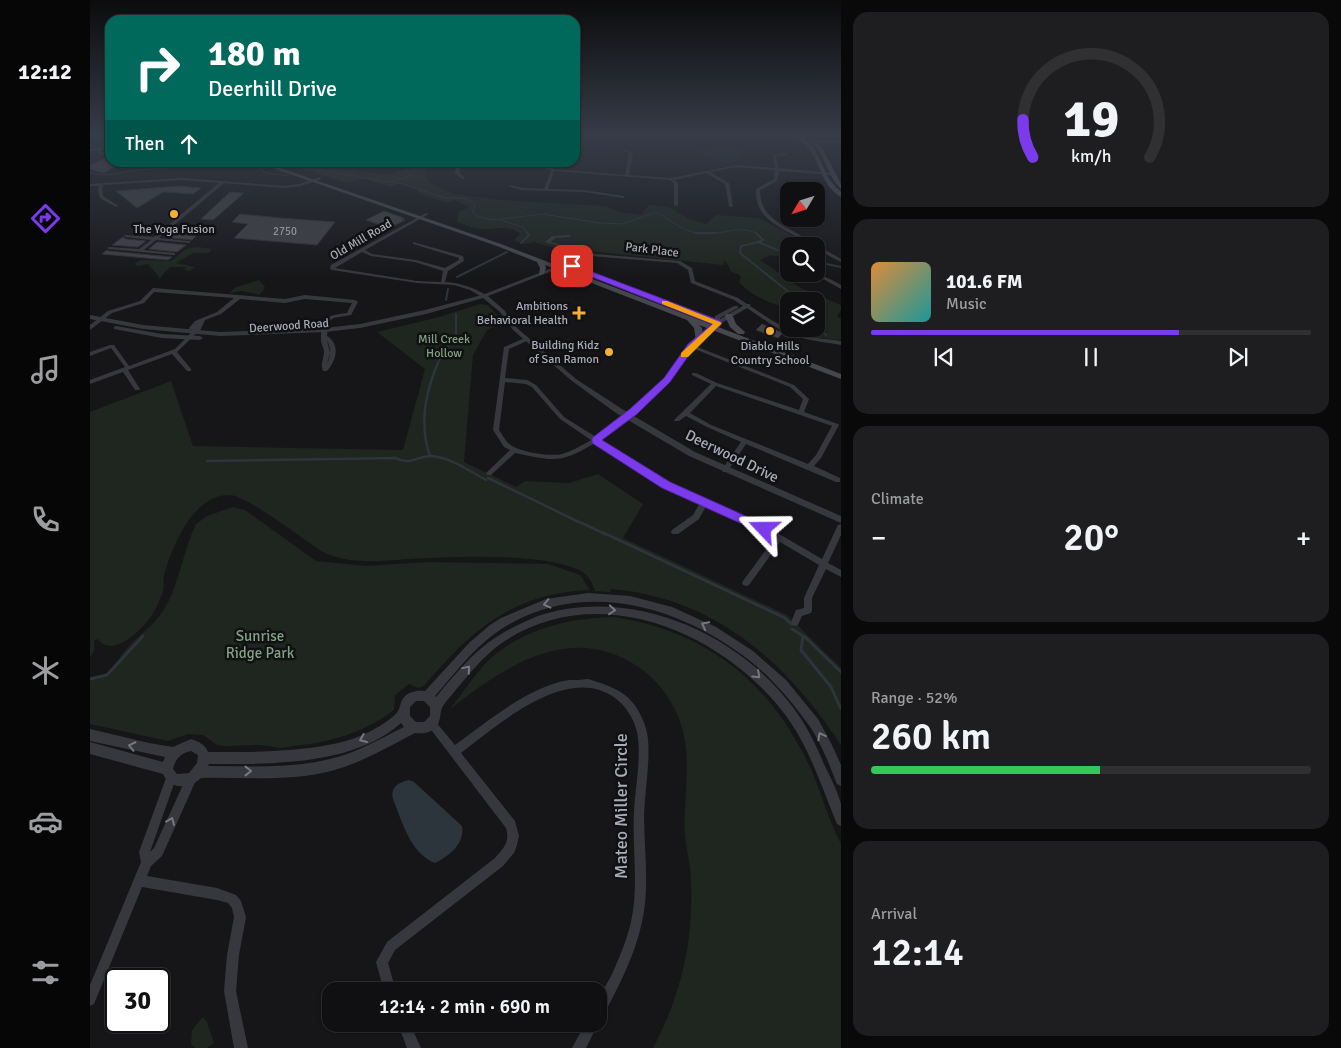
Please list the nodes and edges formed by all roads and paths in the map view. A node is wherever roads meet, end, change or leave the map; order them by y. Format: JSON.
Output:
{"nodes":[{"id":1,"x":115,"y":183,"type":"edge"},
{"id":2,"x":221,"y":183,"type":"edge"},
{"id":3,"x":233,"y":183,"type":"edge"},
{"id":4,"x":303,"y":183,"type":"edge"},
{"id":5,"x":326,"y":183,"type":"edge"},
{"id":6,"x":548,"y":183,"type":"edge"},
{"id":7,"x":676,"y":183,"type":"edge"},
{"id":8,"x":727,"y":183,"type":"edge"},
{"id":9,"x":770,"y":183,"type":"edge"},
{"id":10,"x":828,"y":183,"type":"edge"},
{"id":11,"x":102,"y":184,"type":"junction"},
{"id":12,"x":90,"y":185,"type":"edge"},
{"id":13,"x":510,"y":186,"type":"dead end"},
{"id":14,"x":545,"y":190,"type":"junction"},
{"id":15,"x":841,"y":195,"type":"edge"},
{"id":16,"x":623,"y":197,"type":"dead end"},
{"id":17,"x":676,"y":204,"type":"dead end"},
{"id":18,"x":116,"y":206,"type":"dead end"},
{"id":19,"x":732,"y":206,"type":"dead end"},
{"id":20,"x":424,"y":216,"type":"junction"},
{"id":21,"x":126,"y":236,"type":"dead end"},
{"id":22,"x":568,"y":236,"type":"dead end"},
{"id":23,"x":803,"y":237,"type":"edge"},
{"id":24,"x":155,"y":239,"type":"junction"},
{"id":25,"x":188,"y":242,"type":"dead end"},
{"id":26,"x":415,"y":242,"type":"dead end"},
{"id":27,"x":109,"y":248,"type":"dead end"},
{"id":28,"x":361,"y":250,"type":"junction"},
{"id":29,"x":140,"y":251,"type":"junction"},
{"id":30,"x":825,"y":252,"type":"edge"},
{"id":31,"x":173,"y":254,"type":"dead end"},
{"id":32,"x":597,"y":255,"type":"junction"},
{"id":33,"x":539,"y":260,"type":"junction"},
{"id":34,"x":581,"y":261,"type":"junction"},
{"id":35,"x":841,"y":261,"type":"edge"},
{"id":36,"x":567,"y":264,"type":"junction"},
{"id":37,"x":558,"y":268,"type":"junction"},
{"id":38,"x":332,"y":269,"type":"joint"},
{"id":39,"x":446,"y":270,"type":"junction"},
{"id":40,"x":585,"y":271,"type":"junction"},
{"id":41,"x":541,"y":274,"type":"junction"},
{"id":42,"x":825,"y":278,"type":"edge"},
{"id":43,"x":443,"y":282,"type":"junction"},
{"id":44,"x":841,"y":287,"type":"edge"},
{"id":45,"x":484,"y":296,"type":"junction"},
{"id":46,"x":238,"y":298,"type":"junction"},
{"id":47,"x":748,"y":305,"type":"junction"},
{"id":48,"x":729,"y":316,"type":"junction"},
{"id":49,"x":90,"y":317,"type":"edge"},
{"id":50,"x":690,"y":318,"type":"junction"},
{"id":51,"x":95,"y":323,"type":"edge"},
{"id":52,"x":716,"y":325,"type":"junction"},
{"id":53,"x":741,"y":332,"type":"junction"},
{"id":54,"x":325,"y":333,"type":"junction"},
{"id":55,"x":191,"y":335,"type":"junction"},
{"id":56,"x":527,"y":339,"type":"junction"},
{"id":57,"x":699,"y":339,"type":"junction"},
{"id":58,"x":841,"y":343,"type":"edge"},
{"id":59,"x":691,"y":346,"type":"junction"},
{"id":60,"x":173,"y":351,"type":"junction"},
{"id":61,"x":90,"y":354,"type":"edge"},
{"id":62,"x":126,"y":368,"type":"junction"},
{"id":63,"x":189,"y":370,"type":"dead end"},
{"id":64,"x":841,"y":370,"type":"edge"},
{"id":65,"x":694,"y":374,"type":"dead end"},
{"id":66,"x":841,"y":377,"type":"edge"},
{"id":67,"x":502,"y":380,"type":"junction"},
{"id":68,"x":90,"y":382,"type":"edge"},
{"id":69,"x":715,"y":384,"type":"junction"},
{"id":70,"x":137,"y":389,"type":"dead end"},
{"id":71,"x":800,"y":412,"type":"junction"},
{"id":72,"x":686,"y":413,"type":"junction"},
{"id":73,"x":628,"y":416,"type":"junction"},
{"id":74,"x":677,"y":420,"type":"dead end"},
{"id":75,"x":595,"y":440,"type":"junction"},
{"id":76,"x":745,"y":441,"type":"junction"},
{"id":77,"x":514,"y":450,"type":"junction"},
{"id":78,"x":809,"y":467,"type":"junction"},
{"id":79,"x":725,"y":470,"type":"junction"},
{"id":80,"x":489,"y":473,"type":"dead end"},
{"id":81,"x":838,"y":480,"type":"dead end"},
{"id":82,"x":704,"y":503,"type":"junction"},
{"id":83,"x":841,"y":520,"type":"edge"},
{"id":84,"x":841,"y":527,"type":"edge"},
{"id":85,"x":675,"y":532,"type":"dead end"},
{"id":86,"x":778,"y":539,"type":"junction"},
{"id":87,"x":824,"y":563,"type":"junction"},
{"id":88,"x":841,"y":574,"type":"edge"},
{"id":89,"x":746,"y":583,"type":"dead end"},
{"id":90,"x":795,"y":622,"type":"dead end"},
{"id":91,"x":427,"y":697,"type":"junction"},
{"id":92,"x":436,"y":706,"type":"junction"},
{"id":93,"x":403,"y":714,"type":"junction"},
{"id":94,"x":432,"y":724,"type":"junction"},
{"id":95,"x":414,"y":728,"type":"junction"},
{"id":96,"x":90,"y":735,"type":"edge"},
{"id":97,"x":90,"y":748,"type":"edge"},
{"id":98,"x":454,"y":752,"type":"junction"},
{"id":99,"x":174,"y":753,"type":"junction"},
{"id":100,"x":204,"y":758,"type":"junction"},
{"id":101,"x":169,"y":774,"type":"junction"},
{"id":102,"x":195,"y":775,"type":"junction"},
{"id":103,"x":841,"y":780,"type":"edge"},
{"id":104,"x":841,"y":820,"type":"edge"},
{"id":105,"x":148,"y":862,"type":"junction"},
{"id":106,"x":140,"y":881,"type":"junction"},
{"id":107,"x":388,"y":982,"type":"edge"},
{"id":108,"x":607,"y":997,"type":"edge"},
{"id":109,"x":90,"y":1000,"type":"edge"},
{"id":110,"x":407,"y":1032,"type":"edge"},
{"id":111,"x":588,"y":1032,"type":"edge"},
{"id":112,"x":241,"y":1048,"type":"edge"},
{"id":113,"x":414,"y":1048,"type":"edge"},
{"id":114,"x":579,"y":1048,"type":"edge"}],
"edges":[{"from":1,"to":11,"type":"street"},
{"from":2,"to":24,"type":"street"},
{"from":3,"to":4,"type":"street"},
{"from":5,"to":20,"type":"main road"},
{"from":6,"to":14,"type":"street"},
{"from":7,"to":17,"type":"street"},
{"from":8,"to":19,"type":"street"},
{"from":9,"to":23,"type":"street"},
{"from":10,"to":15,"type":"main road"},
{"from":11,"to":12,"type":"street"},
{"from":11,"to":18,"type":"street"},
{"from":13,"to":14,"type":"street"},
{"from":14,"to":16,"type":"street"},
{"from":20,"to":28,"type":"street","name":"Old Mill Road"},
{"from":20,"to":33,"type":"main road"},
{"from":20,"to":36,"type":"main road"},
{"from":21,"to":24,"type":"street"},
{"from":22,"to":32,"type":"street"},
{"from":24,"to":25,"type":"street"},
{"from":24,"to":29,"type":"street"},
{"from":26,"to":39,"type":"street"},
{"from":27,"to":29,"type":"street"},
{"from":28,"to":38,"type":"street","name":"Old Mill Road"},
{"from":28,"to":39,"type":"street"},
{"from":29,"to":31,"type":"street"},
{"from":30,"to":35,"type":"street"},
{"from":32,"to":34,"type":"street","name":"Park Place"},
{"from":32,"to":36,"type":"street","name":"Park Place"},
{"from":32,"to":47,"type":"street","name":"Park Place"},
{"from":33,"to":37,"type":"main road"},
{"from":33,"to":41,"type":"main road"},
{"from":34,"to":36,"type":"street","name":"Park Place"},
{"from":34,"to":40,"type":"main road"},
{"from":36,"to":37,"type":"street","name":"Deerwood Road"},
{"from":36,"to":40,"type":"main road"},
{"from":37,"to":41,"type":"street","name":"Deerwood Road"},
{"from":37,"to":50,"type":"main road"},
{"from":38,"to":43,"type":"street","name":"Deerwood Drive"},
{"from":39,"to":43,"type":"street"},
{"from":40,"to":52,"type":"main road"},
{"from":41,"to":45,"type":"street","name":"Deerwood Road"},
{"from":42,"to":44,"type":"street"},
{"from":43,"to":45,"type":"street","name":"Deerwood Drive"},
{"from":45,"to":54,"type":"street","name":"Deerwood Road"},
{"from":45,"to":56,"type":"street","name":"Deerwood Drive"},
{"from":46,"to":51,"type":"street"},
{"from":46,"to":54,"type":"street"},
{"from":46,"to":55,"type":"street"},
{"from":47,"to":48,"type":"street"},
{"from":47,"to":52,"type":"street"},
{"from":47,"to":58,"type":"street"},
{"from":48,"to":52,"type":"street"},
{"from":48,"to":53,"type":"main road"},
{"from":49,"to":51,"type":"street","name":"Deerwood Road"},
{"from":50,"to":52,"type":"main road"},
{"from":50,"to":57,"type":"main road"},
{"from":51,"to":55,"type":"street","name":"Deerwood Road"},
{"from":52,"to":53,"type":"main road"},
{"from":52,"to":57,"type":"street"},
{"from":52,"to":66,"type":"main road"},
{"from":53,"to":64,"type":"main road"},
{"from":54,"to":54,"type":"street"},
{"from":54,"to":55,"type":"street","name":"Deerwood Road"},
{"from":55,"to":60,"type":"street"},
{"from":56,"to":67,"type":"street"},
{"from":56,"to":73,"type":"street","name":"Deerwood Drive"},
{"from":57,"to":59,"type":"street"},
{"from":59,"to":71,"type":"street"},
{"from":59,"to":73,"type":"street"},
{"from":60,"to":62,"type":"street"},
{"from":60,"to":63,"type":"street"},
{"from":61,"to":62,"type":"street"},
{"from":62,"to":68,"type":"street"},
{"from":62,"to":70,"type":"street"},
{"from":65,"to":69,"type":"street"},
{"from":67,"to":75,"type":"street"},
{"from":67,"to":77,"type":"street"},
{"from":69,"to":71,"type":"street"},
{"from":69,"to":72,"type":"street"},
{"from":71,"to":78,"type":"street"},
{"from":72,"to":74,"type":"street"},
{"from":72,"to":76,"type":"street"},
{"from":73,"to":75,"type":"street"},
{"from":73,"to":79,"type":"street","name":"Deerwood Drive"},
{"from":75,"to":77,"type":"street"},
{"from":75,"to":82,"type":"street"},
{"from":76,"to":78,"type":"street"},
{"from":76,"to":79,"type":"street"},
{"from":77,"to":80,"type":"street"},
{"from":78,"to":81,"type":"street"},
{"from":79,"to":83,"type":"street","name":"Deerwood Drive"},
{"from":82,"to":85,"type":"street"},
{"from":82,"to":86,"type":"street"},
{"from":84,"to":87,"type":"street"},
{"from":86,"to":87,"type":"street"},
{"from":86,"to":89,"type":"street"},
{"from":87,"to":88,"type":"street"},
{"from":87,"to":90,"type":"street"},
{"from":91,"to":92,"type":"street"},
{"from":91,"to":93,"type":"street"},
{"from":103,"to":91,"type":"street","one_way":true},
{"from":92,"to":94,"type":"street"},
{"from":92,"to":104,"type":"street","one_way":true},
{"from":93,"to":95,"type":"street"},
{"from":93,"to":100,"type":"street","one_way":true},
{"from":94,"to":95,"type":"street"},
{"from":94,"to":98,"type":"street"},
{"from":102,"to":95,"type":"street","one_way":true},
{"from":99,"to":96,"type":"street","one_way":true},
{"from":97,"to":101,"type":"street"},
{"from":98,"to":107,"type":"street"},
{"from":98,"to":108,"type":"street","name":"Mateo Miller Circle"},
{"from":99,"to":100,"type":"street"},
{"from":99,"to":101,"type":"street"},
{"from":100,"to":102,"type":"street"},
{"from":101,"to":102,"type":"street"},
{"from":101,"to":105,"type":"street"},
{"from":105,"to":102,"type":"street","one_way":true},
{"from":105,"to":106,"type":"street"},
{"from":106,"to":109,"type":"street"},
{"from":106,"to":112,"type":"street"},
{"from":110,"to":113,"type":"street"},
{"from":111,"to":114,"type":"street"}]}
